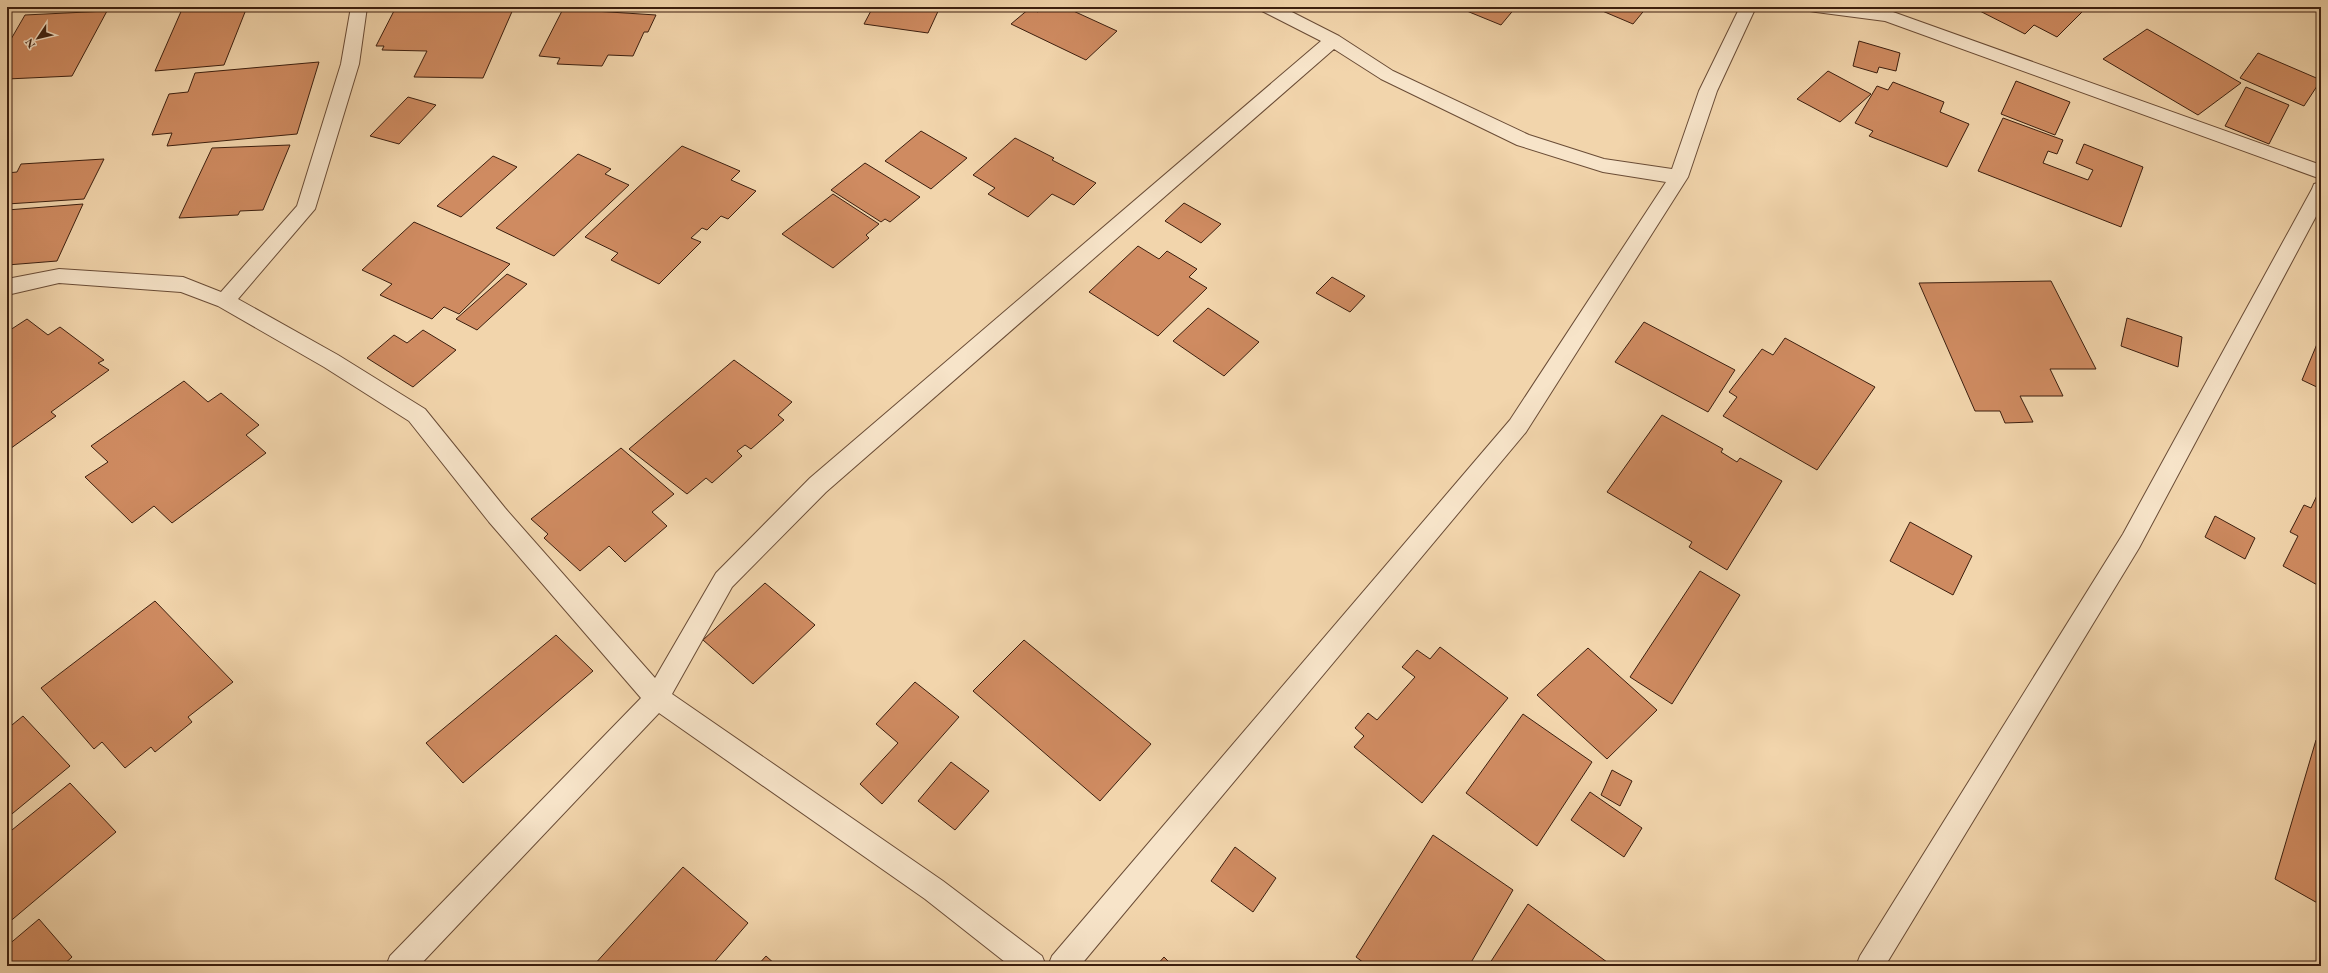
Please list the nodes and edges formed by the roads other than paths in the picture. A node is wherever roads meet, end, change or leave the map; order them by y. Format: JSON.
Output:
{"nodes":[{"id":1,"x":359,"y":7,"type":"edge"},
{"id":2,"x":1268,"y":7,"type":"edge"},
{"id":3,"x":1748,"y":7,"type":"edge"},
{"id":4,"x":1816,"y":7,"type":"edge"},
{"id":5,"x":1333,"y":40,"type":"junction"},
{"id":6,"x":2321,"y":172,"type":"edge"},
{"id":7,"x":1679,"y":177,"type":"junction"},
{"id":8,"x":2321,"y":188,"type":"edge"},
{"id":9,"x":7,"y":286,"type":"edge"},
{"id":10,"x":225,"y":301,"type":"junction"},
{"id":11,"x":657,"y":698,"type":"junction"},
{"id":12,"x":400,"y":966,"type":"edge"},
{"id":13,"x":1032,"y":966,"type":"edge"},
{"id":14,"x":1062,"y":966,"type":"edge"},
{"id":15,"x":1870,"y":966,"type":"edge"}],
"edges":[{"from":1,"to":10,"type":"street"},
{"from":2,"to":5,"type":"street"},
{"from":3,"to":7,"type":"street"},
{"from":4,"to":6,"type":"street"},
{"from":5,"to":7,"type":"street"},
{"from":5,"to":11,"type":"street"},
{"from":7,"to":14,"type":"street"},
{"from":8,"to":15,"type":"street"},
{"from":9,"to":10,"type":"street"},
{"from":10,"to":11,"type":"street"},
{"from":11,"to":12,"type":"street"},
{"from":11,"to":13,"type":"street"}]}
